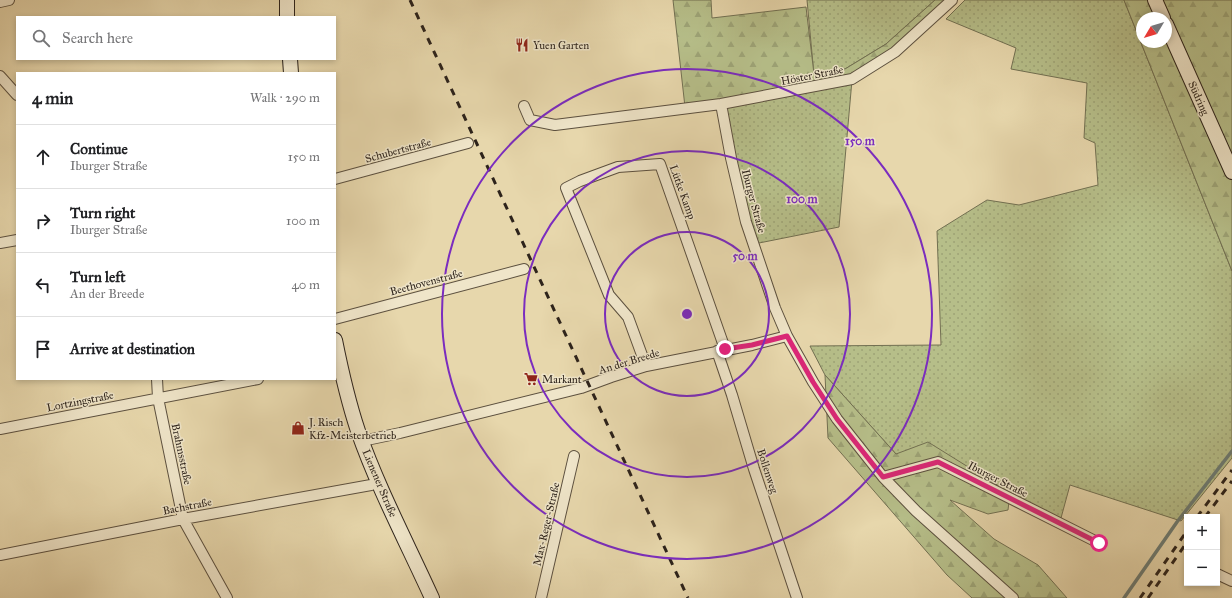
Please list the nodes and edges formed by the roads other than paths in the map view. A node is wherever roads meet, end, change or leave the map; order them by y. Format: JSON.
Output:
{"nodes":[{"id":1,"x":9,"y":0,"type":"edge"},
{"id":2,"x":287,"y":0,"type":"edge"},
{"id":3,"x":952,"y":0,"type":"edge"},
{"id":4,"x":1156,"y":0,"type":"edge"},
{"id":5,"x":0,"y":2,"type":"edge"},
{"id":6,"x":1161,"y":12,"type":"edge"},
{"id":7,"x":287,"y":16,"type":"edge"},
{"id":8,"x":1172,"y":37,"type":"edge"},
{"id":9,"x":290,"y":60,"type":"edge"},
{"id":10,"x":291,"y":72,"type":"edge"},
{"id":11,"x":0,"y":76,"type":"edge"},
{"id":12,"x":16,"y":94,"type":"edge"},
{"id":13,"x":721,"y":104,"type":"junction"},
{"id":14,"x":524,"y":106,"type":"dead end"},
{"id":15,"x":468,"y":143,"type":"dead end"},
{"id":16,"x":1232,"y":172,"type":"edge"},
{"id":17,"x":336,"y":179,"type":"edge"},
{"id":18,"x":16,"y":240,"type":"edge"},
{"id":19,"x":0,"y":243,"type":"edge"},
{"id":20,"x":524,"y":269,"type":"dead end"},
{"id":21,"x":336,"y":319,"type":"edge"},
{"id":22,"x":787,"y":336,"type":"junction"},
{"id":23,"x":721,"y":350,"type":"junction"},
{"id":24,"x":336,"y":352,"type":"edge"},
{"id":25,"x":337,"y":364,"type":"edge"},
{"id":26,"x":646,"y":366,"type":"junction"},
{"id":27,"x":157,"y":380,"type":"edge"},
{"id":28,"x":253,"y":380,"type":"edge"},
{"id":29,"x":158,"y":398,"type":"junction"},
{"id":30,"x":0,"y":429,"type":"edge"},
{"id":31,"x":362,"y":441,"type":"junction"},
{"id":32,"x":574,"y":456,"type":"dead end"},
{"id":33,"x":883,"y":477,"type":"junction"},
{"id":34,"x":379,"y":482,"type":"junction"},
{"id":35,"x":183,"y":519,"type":"junction"},
{"id":36,"x":1099,"y":543,"type":"dead end"},
{"id":37,"x":0,"y":555,"type":"edge"},
{"id":38,"x":1220,"y":575,"type":"edge"},
{"id":39,"x":1232,"y":581,"type":"edge"},
{"id":40,"x":227,"y":598,"type":"edge"},
{"id":41,"x":432,"y":598,"type":"edge"},
{"id":42,"x":541,"y":598,"type":"edge"},
{"id":43,"x":797,"y":598,"type":"edge"},
{"id":44,"x":1013,"y":598,"type":"edge"}],
"edges":[{"from":1,"to":5,"type":"street"},
{"from":2,"to":7,"type":"street"},
{"from":3,"to":13,"type":"street","name":"Höster Straße"},
{"from":4,"to":6,"type":"street"},
{"from":8,"to":16,"type":"street","name":"Südring"},
{"from":9,"to":10,"type":"street"},
{"from":11,"to":12,"type":"street"},
{"from":13,"to":14,"type":"street"},
{"from":13,"to":22,"type":"street","name":"Iburger Straße"},
{"from":15,"to":17,"type":"street","name":"Schubertstraße"},
{"from":18,"to":19,"type":"street"},
{"from":20,"to":21,"type":"street","name":"Beethovenstraße"},
{"from":22,"to":23,"type":"street","name":"An der Breede"},
{"from":22,"to":33,"type":"street","name":"Iburger Straße"},
{"from":23,"to":26,"type":"street","name":"An der Breede"},
{"from":23,"to":26,"type":"street","name":"Lütke Kamp"},
{"from":23,"to":43,"type":"street","name":"Bollenweg"},
{"from":24,"to":25,"type":"street","name":"Lienener Straße"},
{"from":25,"to":31,"type":"street","name":"Lienener Straße"},
{"from":26,"to":31,"type":"street","name":"An der Breede"},
{"from":27,"to":29,"type":"street","name":"Brahmsstraße"},
{"from":28,"to":29,"type":"street","name":"Lortzingstraße"},
{"from":29,"to":30,"type":"street","name":"Lortzingstraße"},
{"from":29,"to":35,"type":"street","name":"Brahmsstraße"},
{"from":31,"to":34,"type":"street","name":"Lienener Straße"},
{"from":32,"to":42,"type":"street","name":"Max-Reger-Straße"},
{"from":33,"to":36,"type":"street","name":"Iburger Straße"},
{"from":33,"to":44,"type":"street","name":"Iburger Straße"},
{"from":34,"to":35,"type":"street","name":"Bachstraße"},
{"from":34,"to":41,"type":"street","name":"Lienener Straße"},
{"from":35,"to":37,"type":"street","name":"Bachstraße"},
{"from":35,"to":40,"type":"street","name":"Brahmsstraße"},
{"from":38,"to":39,"type":"street"}]}
